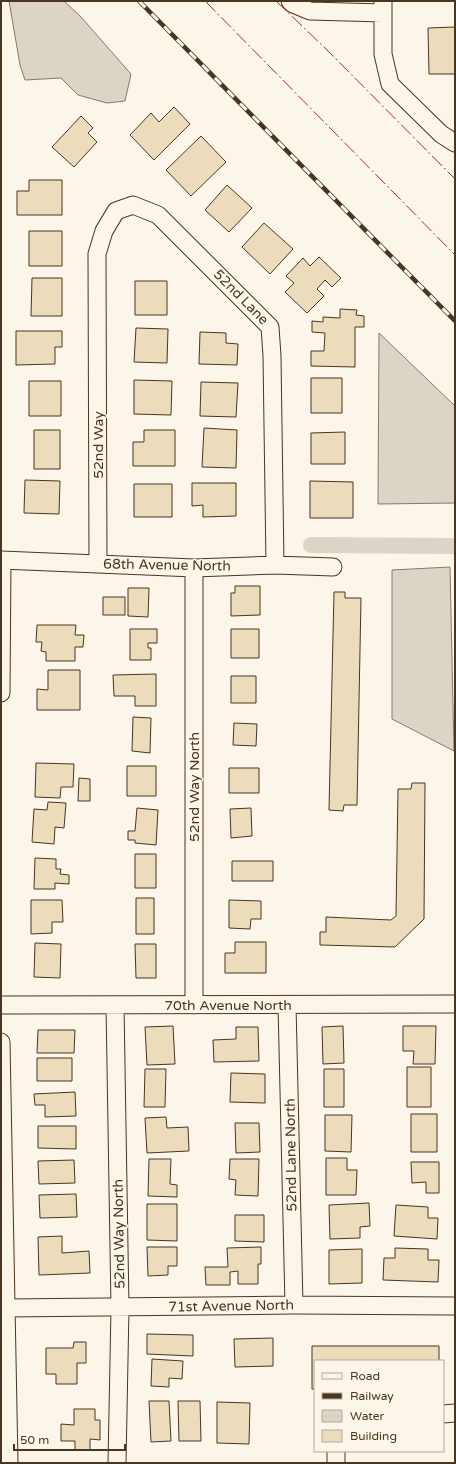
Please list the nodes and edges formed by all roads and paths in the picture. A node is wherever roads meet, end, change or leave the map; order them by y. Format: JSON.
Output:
{"nodes":[{"id":1,"x":290,"y":1,"type":"edge"},
{"id":2,"x":383,"y":7,"type":"edge"},
{"id":3,"x":455,"y":143,"type":"edge"},
{"id":4,"x":98,"y":325,"type":"joint"},
{"id":5,"x":2,"y":560,"type":"edge"},
{"id":6,"x":98,"y":564,"type":"junction"},
{"id":7,"x":275,"y":565,"type":"junction"},
{"id":8,"x":332,"y":567,"type":"dead end"},
{"id":9,"x":194,"y":568,"type":"junction"},
{"id":10,"x":1,"y":693,"type":"edge"},
{"id":11,"x":455,"y":1004,"type":"edge"},
{"id":12,"x":1,"y":1005,"type":"edge"},
{"id":13,"x":115,"y":1005,"type":"junction"},
{"id":14,"x":194,"y":1005,"type":"junction"},
{"id":15,"x":287,"y":1005,"type":"junction"},
{"id":16,"x":1,"y":1042,"type":"edge"},
{"id":17,"x":3,"y":1228,"type":"edge"},
{"id":18,"x":294,"y":1305,"type":"junction"},
{"id":19,"x":455,"y":1306,"type":"edge"},
{"id":20,"x":6,"y":1308,"type":"junction"},
{"id":21,"x":120,"y":1308,"type":"junction"},
{"id":22,"x":455,"y":1413,"type":"edge"},
{"id":23,"x":444,"y":1414,"type":"edge"},
{"id":24,"x":336,"y":1452,"type":"edge"},
{"id":25,"x":7,"y":1454,"type":"edge"},
{"id":26,"x":117,"y":1463,"type":"edge"},
{"id":27,"x":336,"y":1463,"type":"edge"}],
"edges":[{"from":1,"to":2,"type":"street"},
{"from":2,"to":3,"type":"street"},
{"from":4,"to":6,"type":"street","name":"52nd Way"},
{"from":4,"to":7,"type":"street","name":"52nd Lane"},
{"from":5,"to":6,"type":"street","name":"68th Avenue North"},
{"from":5,"to":10,"type":"street"},
{"from":6,"to":9,"type":"street","name":"68th Avenue North"},
{"from":7,"to":8,"type":"street","name":"68th Avenue North"},
{"from":7,"to":9,"type":"street","name":"68th Avenue North"},
{"from":9,"to":14,"type":"street","name":"52nd Way North"},
{"from":11,"to":15,"type":"street","name":"70th Avenue North"},
{"from":12,"to":13,"type":"street","name":"70th Avenue North"},
{"from":13,"to":14,"type":"street","name":"70th Avenue North"},
{"from":13,"to":21,"type":"street","name":"52nd Way North"},
{"from":14,"to":15,"type":"street","name":"70th Avenue North"},
{"from":15,"to":18,"type":"street","name":"52nd Lane North"},
{"from":16,"to":17,"type":"street"},
{"from":17,"to":20,"type":"street"},
{"from":18,"to":19,"type":"street","name":"71st Avenue North"},
{"from":18,"to":21,"type":"street","name":"71st Avenue North"},
{"from":20,"to":21,"type":"street","name":"71st Avenue North"},
{"from":20,"to":25,"type":"street"},
{"from":21,"to":26,"type":"street","name":"52nd Way North"},
{"from":22,"to":23,"type":"street"},
{"from":24,"to":27,"type":"street"}]}
